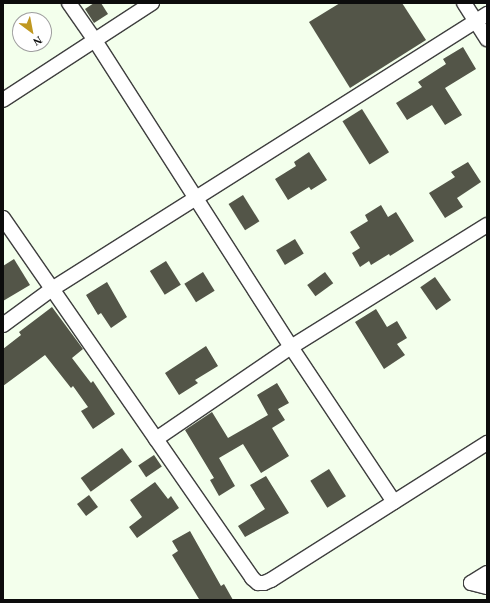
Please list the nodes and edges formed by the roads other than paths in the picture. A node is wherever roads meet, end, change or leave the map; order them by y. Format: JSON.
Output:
{"nodes":[{"id":1,"x":69,"y":3,"type":"edge"},
{"id":2,"x":152,"y":3,"type":"edge"},
{"id":3,"x":464,"y":3,"type":"edge"},
{"id":4,"x":481,"y":17,"type":"edge"},
{"id":5,"x":94,"y":39,"type":"junction"},
{"id":6,"x":487,"y":39,"type":"edge"},
{"id":7,"x":3,"y":100,"type":"edge"},
{"id":8,"x":195,"y":198,"type":"junction"},
{"id":9,"x":3,"y":218,"type":"edge"},
{"id":10,"x":487,"y":225,"type":"edge"},
{"id":11,"x":52,"y":289,"type":"junction"},
{"id":12,"x":3,"y":325,"type":"edge"},
{"id":13,"x":291,"y":347,"type":"junction"},
{"id":14,"x":156,"y":439,"type":"junction"},
{"id":15,"x":487,"y":443,"type":"edge"},
{"id":16,"x":394,"y":502,"type":"junction"},
{"id":17,"x":487,"y":573,"type":"edge"},
{"id":18,"x":487,"y":587,"type":"edge"}],
"edges":[{"from":1,"to":5,"type":"street"},
{"from":2,"to":5,"type":"street"},
{"from":3,"to":4,"type":"street"},
{"from":4,"to":6,"type":"street"},
{"from":4,"to":8,"type":"street"},
{"from":5,"to":7,"type":"street"},
{"from":5,"to":8,"type":"street"},
{"from":8,"to":11,"type":"street"},
{"from":8,"to":13,"type":"street"},
{"from":9,"to":11,"type":"street"},
{"from":10,"to":13,"type":"street"},
{"from":11,"to":12,"type":"street"},
{"from":11,"to":14,"type":"street"},
{"from":13,"to":14,"type":"street"},
{"from":13,"to":16,"type":"street"},
{"from":14,"to":16,"type":"street"},
{"from":15,"to":16,"type":"street"},
{"from":17,"to":18,"type":"street"}]}
